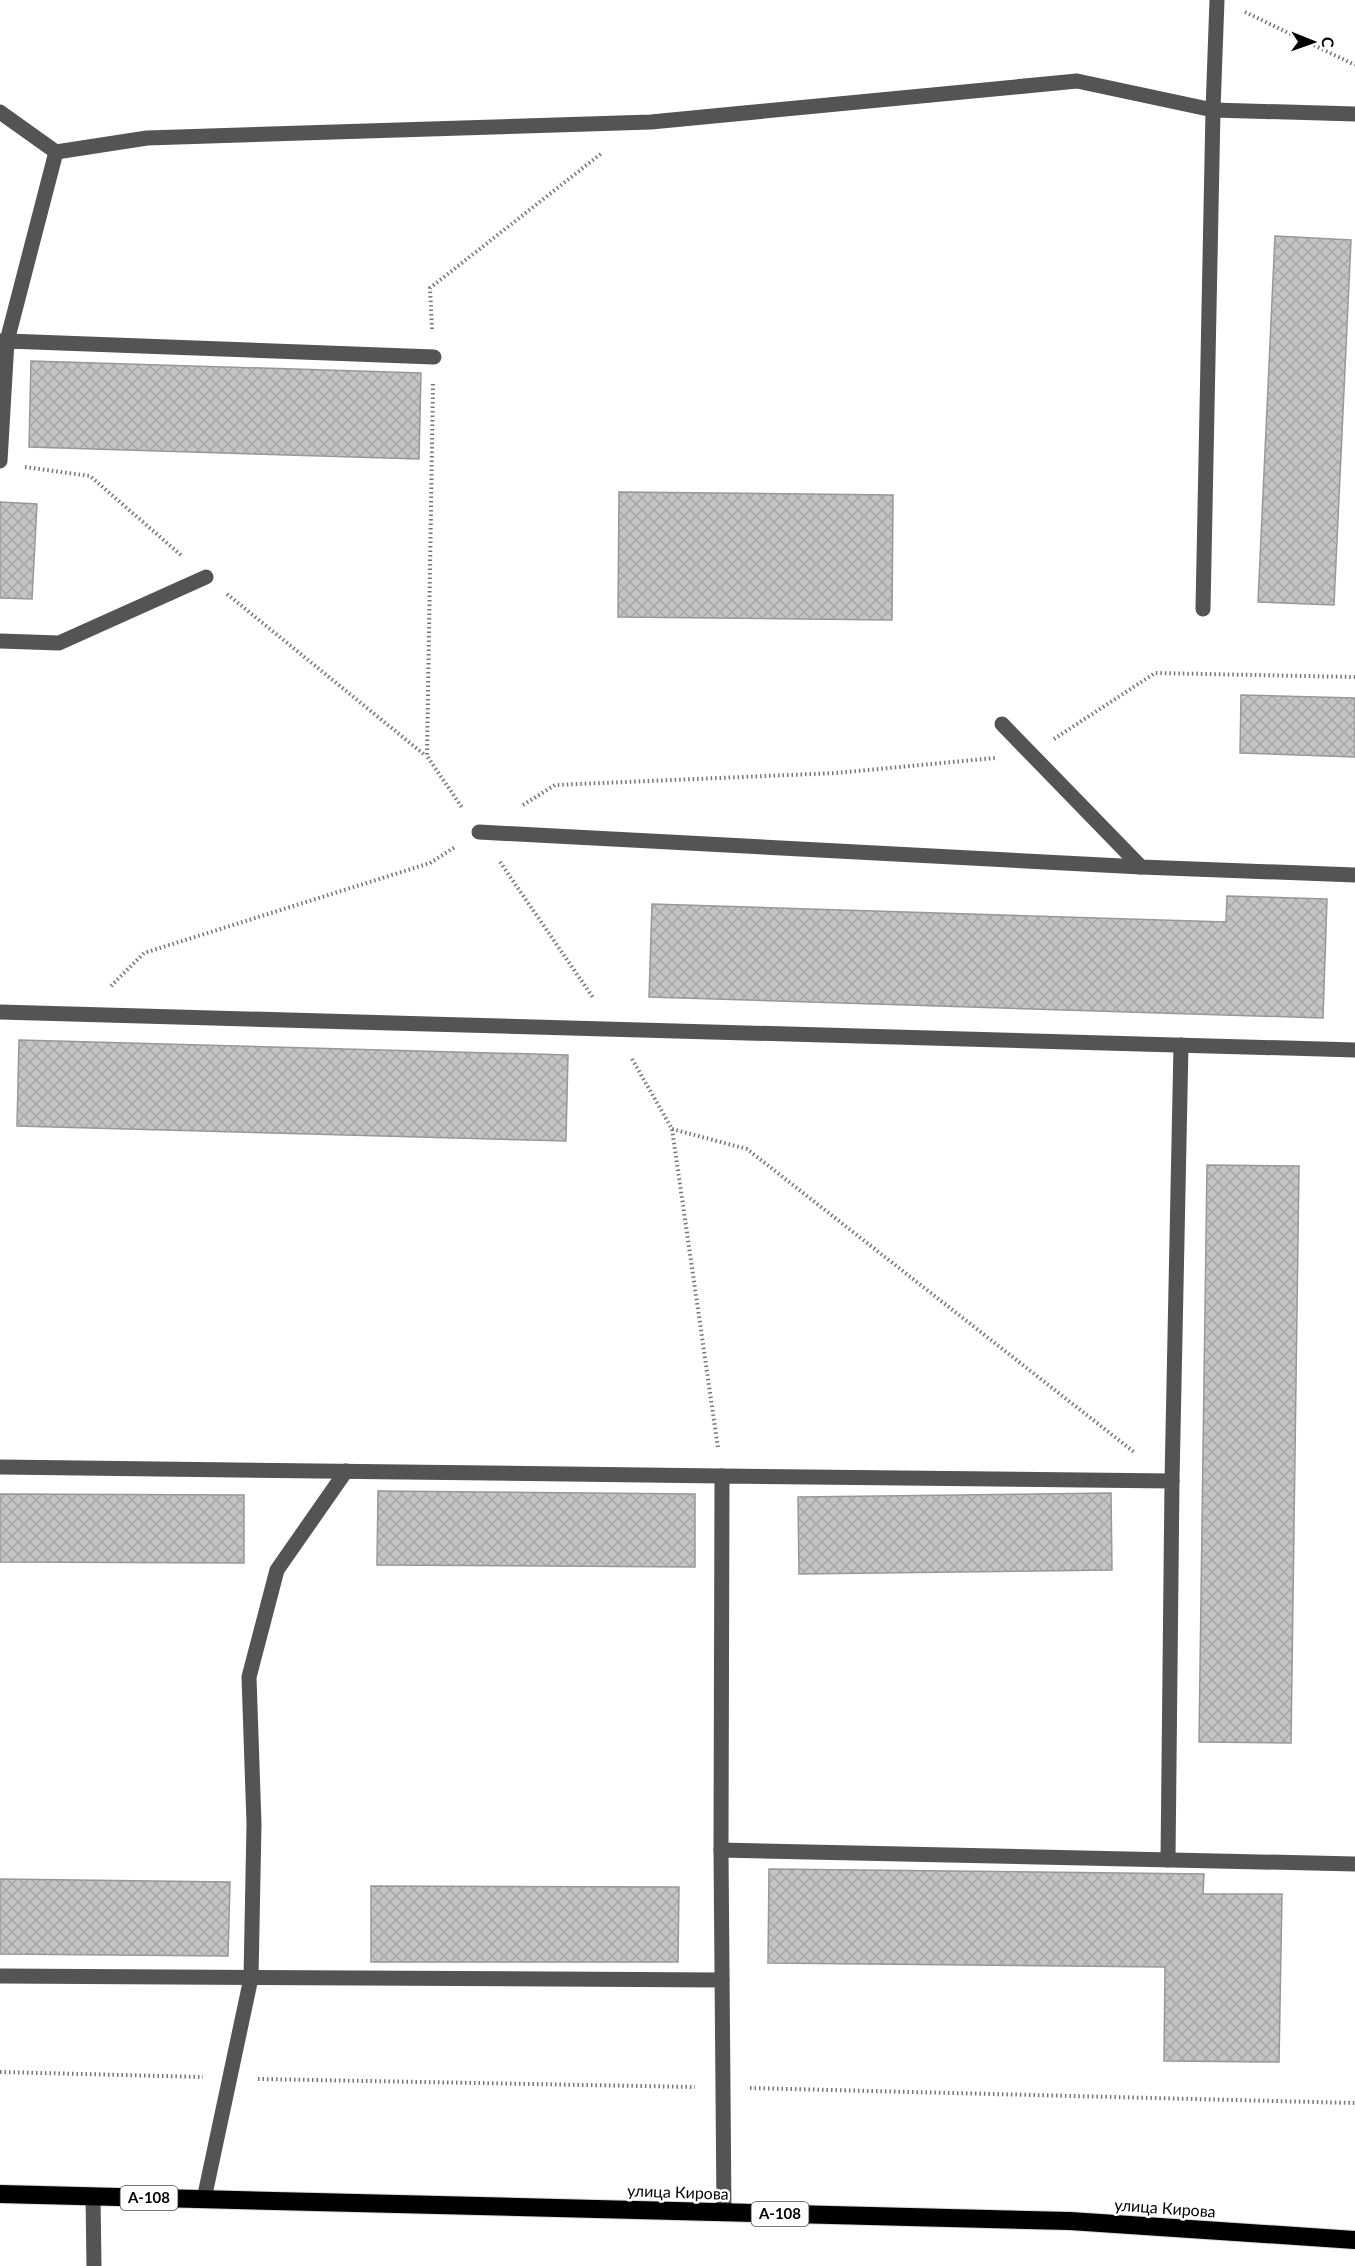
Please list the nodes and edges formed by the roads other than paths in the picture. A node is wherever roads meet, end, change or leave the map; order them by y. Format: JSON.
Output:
{"nodes":[{"id":1,"x":1217,"y":0,"type":"edge"},
{"id":2,"x":1213,"y":110,"type":"junction"},
{"id":3,"x":0,"y":112,"type":"edge"},
{"id":4,"x":1355,"y":114,"type":"edge"},
{"id":5,"x":56,"y":152,"type":"junction"},
{"id":6,"x":3,"y":341,"type":"edge"},
{"id":7,"x":434,"y":357,"type":"road end"},
{"id":8,"x":0,"y":461,"type":"edge"},
{"id":9,"x":206,"y":577,"type":"dead end"},
{"id":10,"x":1203,"y":609,"type":"dead end"},
{"id":11,"x":0,"y":641,"type":"edge"},
{"id":12,"x":1002,"y":724,"type":"dead end"},
{"id":13,"x":479,"y":832,"type":"road end"},
{"id":14,"x":1141,"y":867,"type":"junction"},
{"id":15,"x":1355,"y":875,"type":"edge"},
{"id":16,"x":0,"y":1012,"type":"edge"},
{"id":17,"x":1180,"y":1045,"type":"junction"},
{"id":18,"x":1355,"y":1050,"type":"edge"},
{"id":19,"x":0,"y":1467,"type":"edge"},
{"id":20,"x":346,"y":1471,"type":"junction"},
{"id":21,"x":722,"y":1476,"type":"junction"},
{"id":22,"x":1172,"y":1481,"type":"junction"},
{"id":23,"x":721,"y":1850,"type":"junction"},
{"id":24,"x":1168,"y":1860,"type":"junction"},
{"id":25,"x":1355,"y":1864,"type":"edge"},
{"id":26,"x":0,"y":1976,"type":"edge"},
{"id":27,"x":251,"y":1978,"type":"junction"},
{"id":28,"x":722,"y":1980,"type":"junction"},
{"id":29,"x":0,"y":2194,"type":"edge"},
{"id":30,"x":93,"y":2196,"type":"junction"},
{"id":31,"x":204,"y":2199,"type":"junction"},
{"id":32,"x":724,"y":2212,"type":"junction"},
{"id":33,"x":1355,"y":2240,"type":"edge"},
{"id":34,"x":94,"y":2266,"type":"edge"}],
"edges":[{"from":1,"to":2,"type":"lane"},
{"from":2,"to":4,"type":"lane"},
{"from":2,"to":5,"type":"lane"},
{"from":2,"to":10,"type":"lane"},
{"from":3,"to":5,"type":"lane"},
{"from":5,"to":6,"type":"lane"},
{"from":6,"to":7,"type":"lane"},
{"from":6,"to":8,"type":"lane"},
{"from":9,"to":11,"type":"lane"},
{"from":12,"to":14,"type":"lane"},
{"from":13,"to":14,"type":"lane"},
{"from":14,"to":15,"type":"lane"},
{"from":16,"to":17,"type":"lane"},
{"from":17,"to":18,"type":"lane"},
{"from":17,"to":22,"type":"lane"},
{"from":19,"to":20,"type":"lane"},
{"from":20,"to":21,"type":"lane"},
{"from":20,"to":27,"type":"lane"},
{"from":21,"to":22,"type":"lane"},
{"from":21,"to":23,"type":"lane"},
{"from":22,"to":24,"type":"lane"},
{"from":23,"to":24,"type":"lane"},
{"from":23,"to":28,"type":"lane"},
{"from":24,"to":25,"type":"lane"},
{"from":26,"to":27,"type":"lane"},
{"from":27,"to":28,"type":"lane"},
{"from":27,"to":31,"type":"lane"},
{"from":28,"to":32,"type":"lane"},
{"from":29,"to":30,"type":"highway","name":"улица Кирова","number":"А-108"},
{"from":30,"to":31,"type":"highway","name":"улица Кирова","number":"А-108"},
{"from":30,"to":34,"type":"lane"},
{"from":31,"to":32,"type":"highway","name":"улица Кирова","number":"А-108"},
{"from":32,"to":33,"type":"highway","name":"улица Кирова","number":"А-108"}]}
